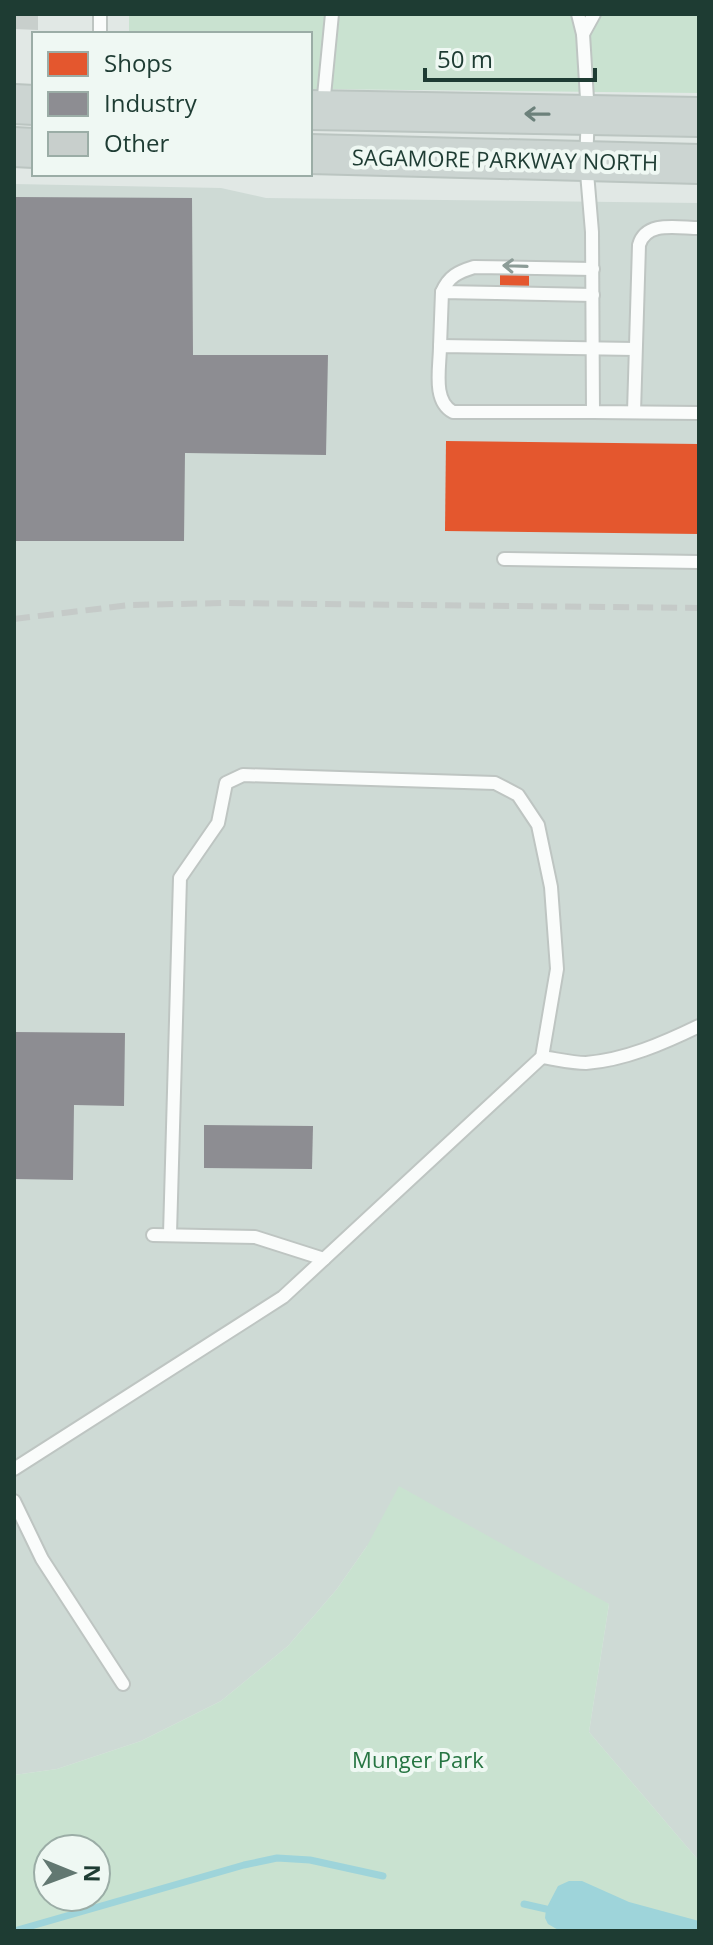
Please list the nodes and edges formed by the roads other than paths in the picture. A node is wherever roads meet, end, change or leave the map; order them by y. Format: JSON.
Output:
{"nodes":[{"id":1,"x":332,"y":14,"type":"edge"},
{"id":2,"x":578,"y":14,"type":"edge"},
{"id":3,"x":594,"y":14,"type":"edge"},
{"id":4,"x":583,"y":34,"type":"junction"},
{"id":5,"x":316,"y":110,"type":"edge"},
{"id":6,"x":588,"y":115,"type":"junction"},
{"id":7,"x":699,"y":117,"type":"edge"},
{"id":8,"x":312,"y":154,"type":"edge"},
{"id":9,"x":586,"y":161,"type":"junction"},
{"id":10,"x":699,"y":164,"type":"edge"},
{"id":11,"x":699,"y":228,"type":"edge"},
{"id":12,"x":593,"y":269,"type":"junction"},
{"id":13,"x":442,"y":292,"type":"junction"},
{"id":14,"x":593,"y":295,"type":"junction"},
{"id":15,"x":440,"y":346,"type":"junction"},
{"id":16,"x":594,"y":349,"type":"junction"},
{"id":17,"x":635,"y":349,"type":"junction"},
{"id":18,"x":593,"y":412,"type":"junction"},
{"id":19,"x":634,"y":412,"type":"junction"},
{"id":20,"x":699,"y":413,"type":"edge"},
{"id":21,"x":504,"y":559,"type":"dead end"},
{"id":22,"x":699,"y":562,"type":"edge"},
{"id":23,"x":699,"y":1026,"type":"edge"},
{"id":24,"x":542,"y":1057,"type":"junction"},
{"id":25,"x":170,"y":1234,"type":"junction"},
{"id":26,"x":153,"y":1235,"type":"dead end"},
{"id":27,"x":324,"y":1259,"type":"junction"},
{"id":28,"x":14,"y":1469,"type":"edge"},
{"id":29,"x":14,"y":1501,"type":"edge"},
{"id":30,"x":123,"y":1684,"type":"dead end"}],
"edges":[{"from":1,"to":5,"type":"lane"},
{"from":2,"to":4,"type":"lane"},
{"from":3,"to":4,"type":"lane"},
{"from":4,"to":6,"type":"lane"},
{"from":6,"to":5,"type":"main road","name":"SAGAMORE PARKWAY NORTH","one_way":true},
{"from":6,"to":7,"type":"main road","name":"SAGAMORE PARKWAY NORTH"},
{"from":6,"to":9,"type":"lane"},
{"from":8,"to":9,"type":"main road","name":"SAGAMORE PARKWAY NORTH"},
{"from":9,"to":10,"type":"main road","name":"SAGAMORE PARKWAY NORTH"},
{"from":9,"to":12,"type":"lane"},
{"from":11,"to":17,"type":"lane"},
{"from":12,"to":13,"type":"lane","one_way":true},
{"from":12,"to":14,"type":"lane"},
{"from":13,"to":14,"type":"lane"},
{"from":13,"to":15,"type":"lane"},
{"from":14,"to":16,"type":"lane"},
{"from":15,"to":16,"type":"lane"},
{"from":15,"to":18,"type":"lane"},
{"from":16,"to":17,"type":"lane"},
{"from":16,"to":18,"type":"lane"},
{"from":17,"to":19,"type":"lane"},
{"from":18,"to":19,"type":"lane"},
{"from":19,"to":20,"type":"lane"},
{"from":21,"to":22,"type":"lane"},
{"from":23,"to":24,"type":"lane"},
{"from":24,"to":25,"type":"lane"},
{"from":24,"to":27,"type":"lane"},
{"from":25,"to":26,"type":"lane"},
{"from":25,"to":27,"type":"lane"},
{"from":27,"to":28,"type":"lane"},
{"from":29,"to":30,"type":"lane"}]}
